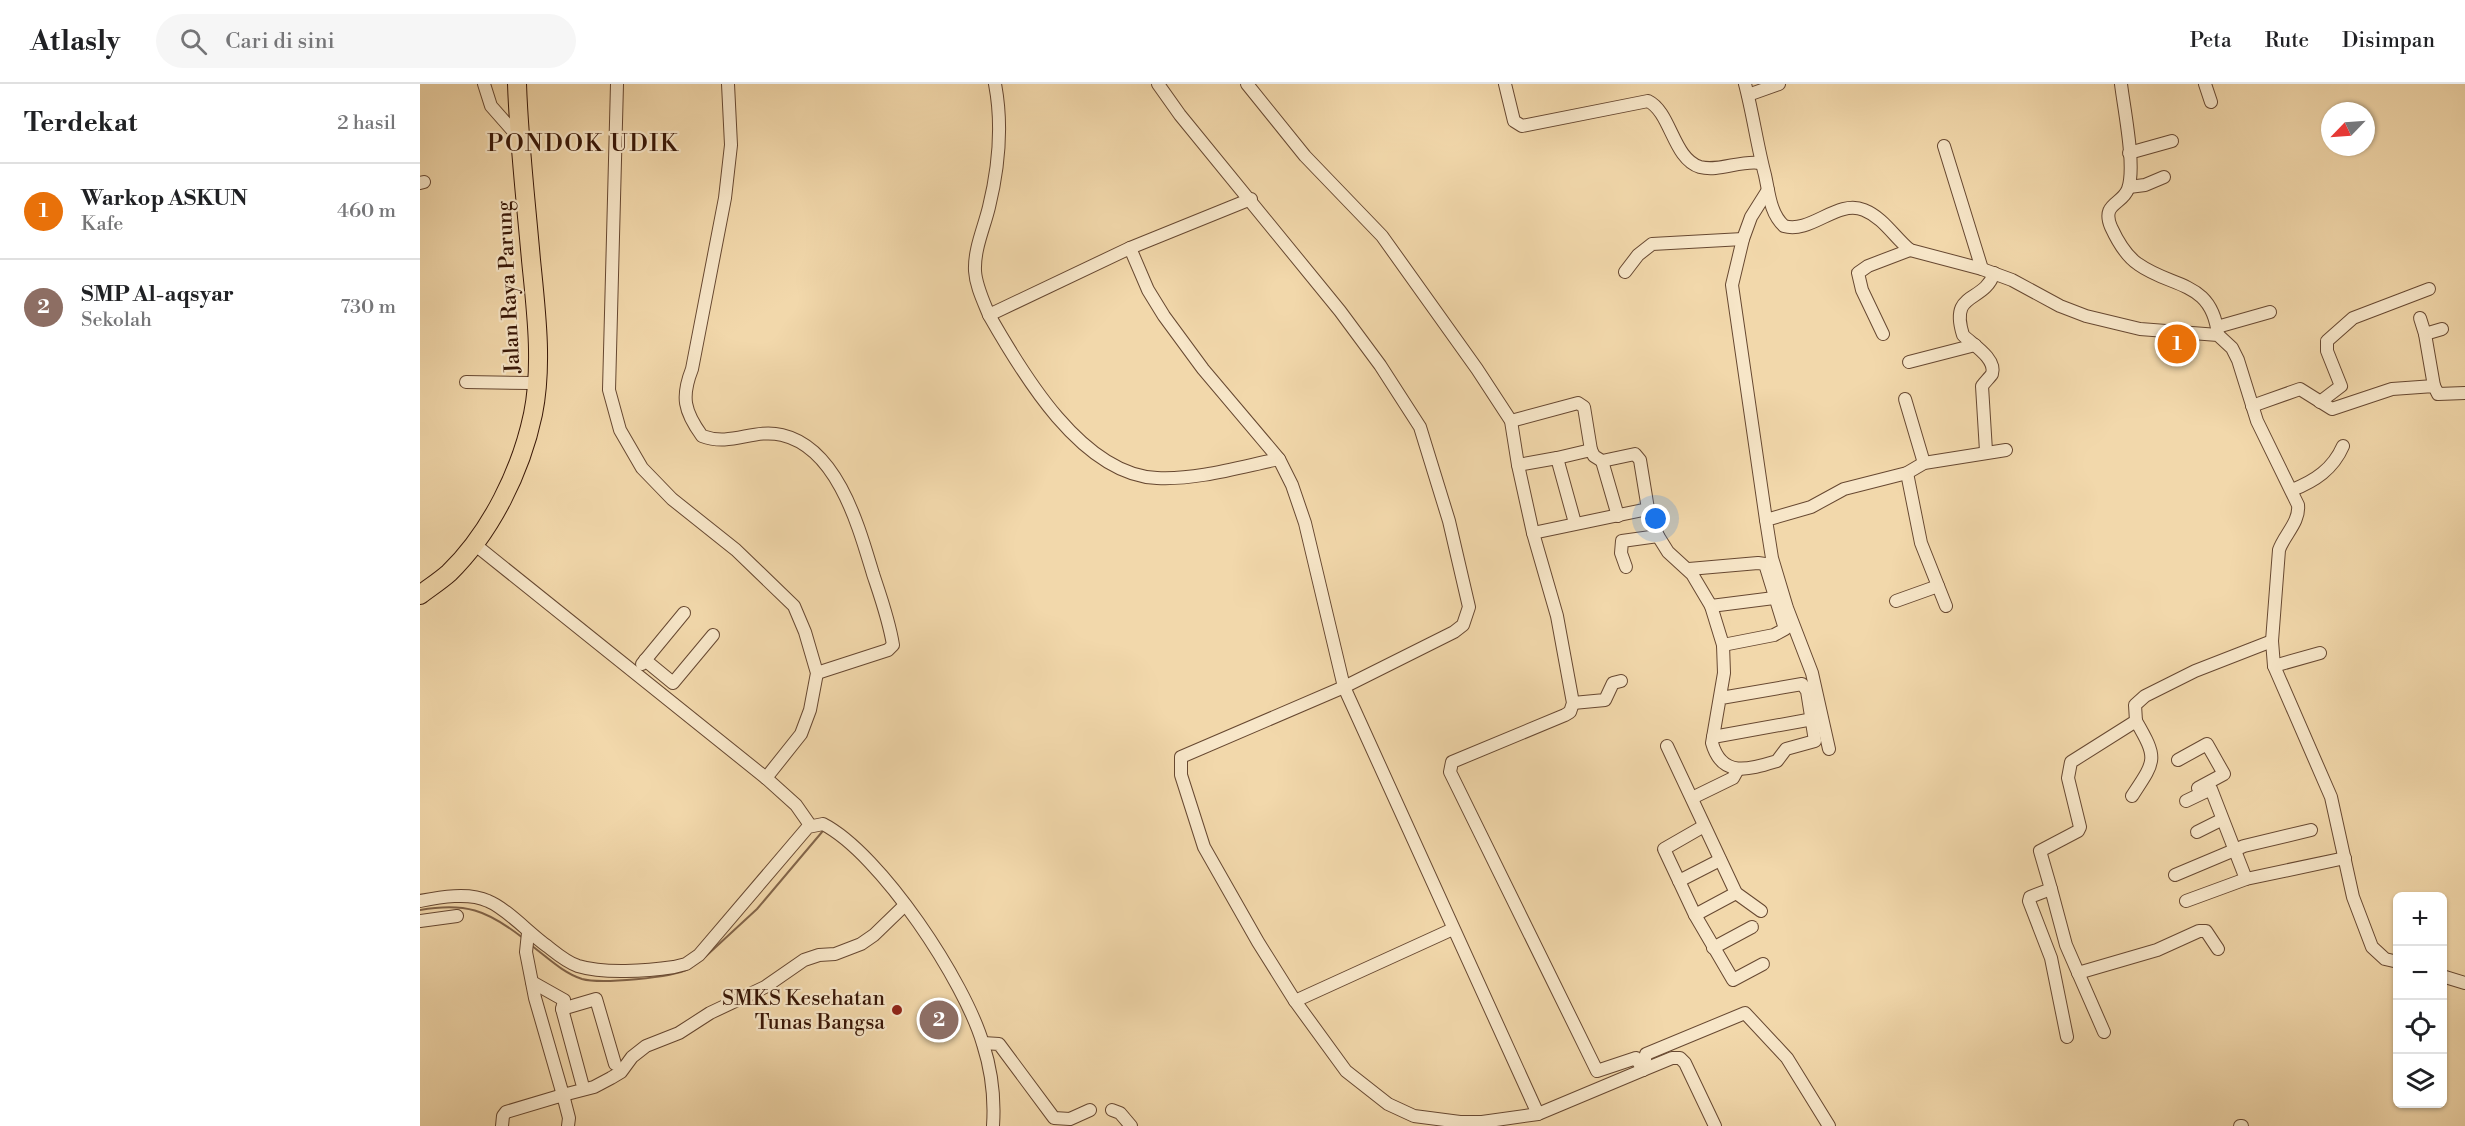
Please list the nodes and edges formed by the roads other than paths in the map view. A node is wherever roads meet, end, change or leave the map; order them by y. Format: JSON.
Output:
{"nodes":[{"id":1,"x":484,"y":84,"type":"edge"},
{"id":2,"x":510,"y":84,"type":"edge"},
{"id":3,"x":517,"y":84,"type":"edge"},
{"id":4,"x":617,"y":84,"type":"edge"},
{"id":5,"x":728,"y":84,"type":"edge"},
{"id":6,"x":994,"y":84,"type":"edge"},
{"id":7,"x":1158,"y":84,"type":"edge"},
{"id":8,"x":1247,"y":84,"type":"edge"},
{"id":9,"x":1506,"y":84,"type":"edge"},
{"id":10,"x":1779,"y":84,"type":"edge"},
{"id":11,"x":2121,"y":84,"type":"edge"},
{"id":12,"x":2205,"y":84,"type":"edge"},
{"id":13,"x":1746,"y":89,"type":"edge"},
{"id":14,"x":2211,"y":102,"type":"dead end"},
{"id":15,"x":516,"y":131,"type":"junction"},
{"id":16,"x":2172,"y":141,"type":"dead end"},
{"id":17,"x":1944,"y":146,"type":"dead end"},
{"id":18,"x":2129,"y":153,"type":"junction"},
{"id":19,"x":1760,"y":163,"type":"junction"},
{"id":20,"x":2164,"y":177,"type":"dead end"},
{"id":21,"x":2129,"y":187,"type":"junction"},
{"id":22,"x":1768,"y":190,"type":"junction"},
{"id":23,"x":1251,"y":199,"type":"junction"},
{"id":24,"x":1743,"y":239,"type":"junction"},
{"id":25,"x":1130,"y":248,"type":"junction"},
{"id":26,"x":1910,"y":249,"type":"junction"},
{"id":27,"x":1988,"y":271,"type":"junction"},
{"id":28,"x":1625,"y":272,"type":"dead end"},
{"id":29,"x":2429,"y":289,"type":"dead end"},
{"id":30,"x":2270,"y":312,"type":"dead end"},
{"id":31,"x":989,"y":315,"type":"junction"},
{"id":32,"x":2420,"y":318,"type":"dead end"},
{"id":33,"x":2222,"y":328,"type":"junction"},
{"id":34,"x":2442,"y":329,"type":"dead end"},
{"id":35,"x":1883,"y":334,"type":"dead end"},
{"id":36,"x":2425,"y":334,"type":"junction"},
{"id":37,"x":1976,"y":345,"type":"junction"},
{"id":38,"x":1909,"y":362,"type":"dead end"},
{"id":39,"x":466,"y":382,"type":"dead end"},
{"id":40,"x":530,"y":383,"type":"junction"},
{"id":41,"x":2434,"y":386,"type":"junction"},
{"id":42,"x":2465,"y":393,"type":"edge"},
{"id":43,"x":1905,"y":399,"type":"dead end"},
{"id":44,"x":2320,"y":402,"type":"junction"},
{"id":45,"x":2256,"y":405,"type":"junction"},
{"id":46,"x":1511,"y":421,"type":"junction"},
{"id":47,"x":2343,"y":446,"type":"dead end"},
{"id":48,"x":1591,"y":450,"type":"junction"},
{"id":49,"x":2006,"y":450,"type":"dead end"},
{"id":50,"x":1986,"y":451,"type":"junction"},
{"id":51,"x":1557,"y":458,"type":"junction"},
{"id":52,"x":1279,"y":459,"type":"junction"},
{"id":53,"x":1602,"y":461,"type":"junction"},
{"id":54,"x":1924,"y":463,"type":"junction"},
{"id":55,"x":1518,"y":465,"type":"junction"},
{"id":56,"x":1907,"y":473,"type":"junction"},
{"id":57,"x":2298,"y":487,"type":"junction"},
{"id":58,"x":1648,"y":509,"type":"junction"},
{"id":59,"x":1618,"y":516,"type":"junction"},
{"id":60,"x":1766,"y":520,"type":"junction"},
{"id":61,"x":1575,"y":524,"type":"junction"},
{"id":62,"x":1533,"y":533,"type":"junction"},
{"id":63,"x":1658,"y":536,"type":"junction"},
{"id":64,"x":473,"y":543,"type":"junction"},
{"id":65,"x":1626,"y":567,"type":"dead end"},
{"id":66,"x":1689,"y":569,"type":"junction"},
{"id":67,"x":420,"y":586,"type":"edge"},
{"id":68,"x":1938,"y":586,"type":"junction"},
{"id":69,"x":420,"y":595,"type":"edge"},
{"id":70,"x":1774,"y":598,"type":"junction"},
{"id":71,"x":1896,"y":601,"type":"dead end"},
{"id":72,"x":1711,"y":606,"type":"junction"},
{"id":73,"x":1946,"y":606,"type":"dead end"},
{"id":74,"x":684,"y":613,"type":"dead end"},
{"id":75,"x":713,"y":635,"type":"dead end"},
{"id":76,"x":2272,"y":641,"type":"junction"},
{"id":77,"x":1723,"y":645,"type":"junction"},
{"id":78,"x":2320,"y":653,"type":"dead end"},
{"id":79,"x":645,"y":660,"type":"junction"},
{"id":80,"x":2277,"y":665,"type":"junction"},
{"id":81,"x":635,"y":672,"type":"junction"},
{"id":82,"x":817,"y":673,"type":"junction"},
{"id":83,"x":1621,"y":681,"type":"dead end"},
{"id":84,"x":1344,"y":687,"type":"junction"},
{"id":85,"x":1721,"y":698,"type":"junction"},
{"id":86,"x":1573,"y":703,"type":"junction"},
{"id":87,"x":1813,"y":719,"type":"junction"},
{"id":88,"x":2136,"y":721,"type":"junction"},
{"id":89,"x":1713,"y":737,"type":"junction"},
{"id":90,"x":1667,"y":746,"type":"dead end"},
{"id":91,"x":1829,"y":749,"type":"dead end"},
{"id":92,"x":2178,"y":760,"type":"dead end"},
{"id":93,"x":1738,"y":769,"type":"junction"},
{"id":94,"x":766,"y":778,"type":"junction"},
{"id":95,"x":2206,"y":786,"type":"junction"},
{"id":96,"x":2132,"y":796,"type":"dead end"},
{"id":97,"x":1692,"y":798,"type":"junction"},
{"id":98,"x":2186,"y":801,"type":"dead end"},
{"id":99,"x":2221,"y":820,"type":"junction"},
{"id":100,"x":810,"y":825,"type":"junction"},
{"id":101,"x":1704,"y":825,"type":"junction"},
{"id":102,"x":2311,"y":830,"type":"dead end"},
{"id":103,"x":2197,"y":832,"type":"dead end"},
{"id":104,"x":2234,"y":850,"type":"junction"},
{"id":105,"x":2345,"y":858,"type":"junction"},
{"id":106,"x":1720,"y":860,"type":"junction"},
{"id":107,"x":2175,"y":875,"type":"dead end"},
{"id":108,"x":2246,"y":879,"type":"junction"},
{"id":109,"x":1679,"y":881,"type":"junction"},
{"id":110,"x":2051,"y":889,"type":"junction"},
{"id":111,"x":1736,"y":894,"type":"junction"},
{"id":112,"x":420,"y":901,"type":"edge"},
{"id":113,"x":2186,"y":901,"type":"dead end"},
{"id":114,"x":905,"y":905,"type":"junction"},
{"id":115,"x":1761,"y":911,"type":"dead end"},
{"id":116,"x":1695,"y":915,"type":"junction"},
{"id":117,"x":457,"y":916,"type":"dead end"},
{"id":118,"x":420,"y":921,"type":"edge"},
{"id":119,"x":1752,"y":927,"type":"dead end"},
{"id":120,"x":1453,"y":929,"type":"junction"},
{"id":121,"x":528,"y":933,"type":"junction"},
{"id":122,"x":1713,"y":948,"type":"junction"},
{"id":123,"x":2218,"y":949,"type":"dead end"},
{"id":124,"x":2393,"y":961,"type":"edge"},
{"id":125,"x":1763,"y":964,"type":"dead end"},
{"id":126,"x":2078,"y":973,"type":"junction"},
{"id":127,"x":2447,"y":978,"type":"edge"},
{"id":128,"x":532,"y":982,"type":"junction"},
{"id":129,"x":2465,"y":983,"type":"edge"},
{"id":130,"x":1295,"y":1001,"type":"junction"},
{"id":131,"x":562,"y":1009,"type":"junction"},
{"id":132,"x":2104,"y":1032,"type":"dead end"},
{"id":133,"x":2067,"y":1037,"type":"dead end"},
{"id":134,"x":983,"y":1042,"type":"junction"},
{"id":135,"x":615,"y":1064,"type":"dead end"},
{"id":136,"x":1643,"y":1070,"type":"junction"},
{"id":137,"x":1597,"y":1071,"type":"junction"},
{"id":138,"x":582,"y":1083,"type":"dead end"},
{"id":139,"x":1609,"y":1085,"type":"junction"},
{"id":140,"x":563,"y":1095,"type":"junction"},
{"id":141,"x":1090,"y":1110,"type":"dead end"},
{"id":142,"x":1112,"y":1110,"type":"dead end"},
{"id":143,"x":1538,"y":1114,"type":"junction"},
{"id":144,"x":502,"y":1126,"type":"edge"},
{"id":145,"x":568,"y":1126,"type":"edge"},
{"id":146,"x":993,"y":1126,"type":"edge"},
{"id":147,"x":1131,"y":1126,"type":"edge"},
{"id":148,"x":1715,"y":1126,"type":"edge"},
{"id":149,"x":1829,"y":1126,"type":"edge"}],
"edges":[{"from":1,"to":15,"type":"street"},
{"from":2,"to":15,"type":"highway","name":"Jalan Raya Parung"},
{"from":3,"to":15,"type":"highway","name":"Jalan Raya Parung"},
{"from":4,"to":82,"type":"street"},
{"from":5,"to":82,"type":"street"},
{"from":6,"to":31,"type":"street"},
{"from":7,"to":23,"type":"street"},
{"from":8,"to":46,"type":"street"},
{"from":9,"to":19,"type":"street"},
{"from":10,"to":13,"type":"street"},
{"from":11,"to":18,"type":"street"},
{"from":12,"to":14,"type":"street"},
{"from":13,"to":19,"type":"street"},
{"from":15,"to":40,"type":"highway","name":"Jalan Raya Parung"},
{"from":15,"to":64,"type":"highway","name":"Jalan Raya Parung"},
{"from":16,"to":18,"type":"street"},
{"from":17,"to":27,"type":"street"},
{"from":18,"to":21,"type":"street"},
{"from":19,"to":22,"type":"street"},
{"from":20,"to":21,"type":"street"},
{"from":21,"to":33,"type":"street"},
{"from":22,"to":24,"type":"street"},
{"from":22,"to":26,"type":"street"},
{"from":23,"to":25,"type":"street"},
{"from":23,"to":84,"type":"street"},
{"from":24,"to":28,"type":"street"},
{"from":24,"to":60,"type":"street"},
{"from":25,"to":31,"type":"street"},
{"from":25,"to":52,"type":"street"},
{"from":26,"to":27,"type":"street"},
{"from":26,"to":35,"type":"street"},
{"from":27,"to":33,"type":"street"},
{"from":27,"to":37,"type":"street"},
{"from":29,"to":44,"type":"street"},
{"from":30,"to":33,"type":"street"},
{"from":31,"to":52,"type":"street"},
{"from":32,"to":36,"type":"street"},
{"from":33,"to":45,"type":"street"},
{"from":34,"to":36,"type":"street"},
{"from":36,"to":41,"type":"street"},
{"from":37,"to":38,"type":"street"},
{"from":37,"to":50,"type":"street"},
{"from":39,"to":40,"type":"street"},
{"from":40,"to":67,"type":"highway","name":"Jalan Raya Parung"},
{"from":41,"to":42,"type":"street"},
{"from":41,"to":44,"type":"street"},
{"from":43,"to":54,"type":"street"},
{"from":44,"to":45,"type":"street"},
{"from":45,"to":57,"type":"street"},
{"from":46,"to":48,"type":"street"},
{"from":46,"to":55,"type":"street"},
{"from":47,"to":57,"type":"street"},
{"from":48,"to":51,"type":"street"},
{"from":48,"to":53,"type":"street"},
{"from":49,"to":50,"type":"street"},
{"from":50,"to":54,"type":"street"},
{"from":51,"to":55,"type":"street"},
{"from":51,"to":61,"type":"street"},
{"from":52,"to":84,"type":"street"},
{"from":53,"to":58,"type":"street"},
{"from":53,"to":59,"type":"street"},
{"from":54,"to":56,"type":"street"},
{"from":55,"to":62,"type":"street"},
{"from":56,"to":60,"type":"street"},
{"from":56,"to":68,"type":"street"},
{"from":57,"to":76,"type":"street"},
{"from":58,"to":59,"type":"street"},
{"from":58,"to":63,"type":"street"},
{"from":59,"to":61,"type":"street"},
{"from":60,"to":91,"type":"street"},
{"from":61,"to":62,"type":"street"},
{"from":62,"to":86,"type":"street"},
{"from":63,"to":65,"type":"street"},
{"from":63,"to":66,"type":"street"},
{"from":64,"to":69,"type":"highway","name":"Jalan Raya Parung"},
{"from":64,"to":81,"type":"street"},
{"from":66,"to":70,"type":"street"},
{"from":66,"to":72,"type":"street"},
{"from":68,"to":71,"type":"street"},
{"from":68,"to":73,"type":"street"},
{"from":70,"to":72,"type":"street"},
{"from":70,"to":77,"type":"street"},
{"from":72,"to":77,"type":"street"},
{"from":74,"to":79,"type":"street"},
{"from":75,"to":79,"type":"street"},
{"from":76,"to":80,"type":"street"},
{"from":76,"to":88,"type":"street"},
{"from":77,"to":85,"type":"street"},
{"from":78,"to":80,"type":"street"},
{"from":79,"to":81,"type":"street"},
{"from":80,"to":105,"type":"street"},
{"from":81,"to":94,"type":"street"},
{"from":82,"to":94,"type":"street"},
{"from":83,"to":86,"type":"street"},
{"from":84,"to":120,"type":"street"},
{"from":84,"to":130,"type":"street"},
{"from":85,"to":87,"type":"street"},
{"from":85,"to":89,"type":"street"},
{"from":86,"to":137,"type":"street"},
{"from":87,"to":89,"type":"street"},
{"from":87,"to":93,"type":"street"},
{"from":88,"to":96,"type":"street"},
{"from":88,"to":110,"type":"street"},
{"from":89,"to":93,"type":"street"},
{"from":90,"to":97,"type":"street"},
{"from":92,"to":95,"type":"street"},
{"from":93,"to":97,"type":"street"},
{"from":94,"to":100,"type":"street"},
{"from":95,"to":98,"type":"street"},
{"from":95,"to":99,"type":"street"},
{"from":97,"to":101,"type":"street"},
{"from":99,"to":103,"type":"street"},
{"from":99,"to":104,"type":"street"},
{"from":100,"to":114,"type":"street"},
{"from":100,"to":121,"type":"street"},
{"from":101,"to":106,"type":"street"},
{"from":101,"to":109,"type":"street"},
{"from":102,"to":104,"type":"street"},
{"from":104,"to":107,"type":"street"},
{"from":104,"to":108,"type":"street"},
{"from":105,"to":108,"type":"street"},
{"from":105,"to":124,"type":"street"},
{"from":106,"to":109,"type":"street"},
{"from":106,"to":111,"type":"street"},
{"from":108,"to":113,"type":"street"},
{"from":109,"to":116,"type":"street"},
{"from":110,"to":126,"type":"street"},
{"from":110,"to":133,"type":"street"},
{"from":111,"to":115,"type":"street"},
{"from":111,"to":116,"type":"street"},
{"from":112,"to":121,"type":"street"},
{"from":114,"to":134,"type":"street"},
{"from":114,"to":140,"type":"street"},
{"from":116,"to":122,"type":"street"},
{"from":117,"to":118,"type":"street"},
{"from":119,"to":122,"type":"street"},
{"from":120,"to":130,"type":"street"},
{"from":120,"to":143,"type":"street"},
{"from":121,"to":128,"type":"street"},
{"from":122,"to":125,"type":"street"},
{"from":123,"to":126,"type":"street"},
{"from":126,"to":132,"type":"street"},
{"from":127,"to":129,"type":"street"},
{"from":128,"to":131,"type":"street"},
{"from":128,"to":140,"type":"street"},
{"from":130,"to":143,"type":"street"},
{"from":131,"to":135,"type":"street"},
{"from":131,"to":138,"type":"street"},
{"from":134,"to":141,"type":"street"},
{"from":134,"to":146,"type":"street"},
{"from":136,"to":137,"type":"street"},
{"from":136,"to":139,"type":"street"},
{"from":136,"to":148,"type":"street"},
{"from":136,"to":149,"type":"street"},
{"from":137,"to":139,"type":"street"},
{"from":139,"to":143,"type":"street"},
{"from":140,"to":144,"type":"street"},
{"from":140,"to":145,"type":"street"},
{"from":142,"to":147,"type":"street"}]}
